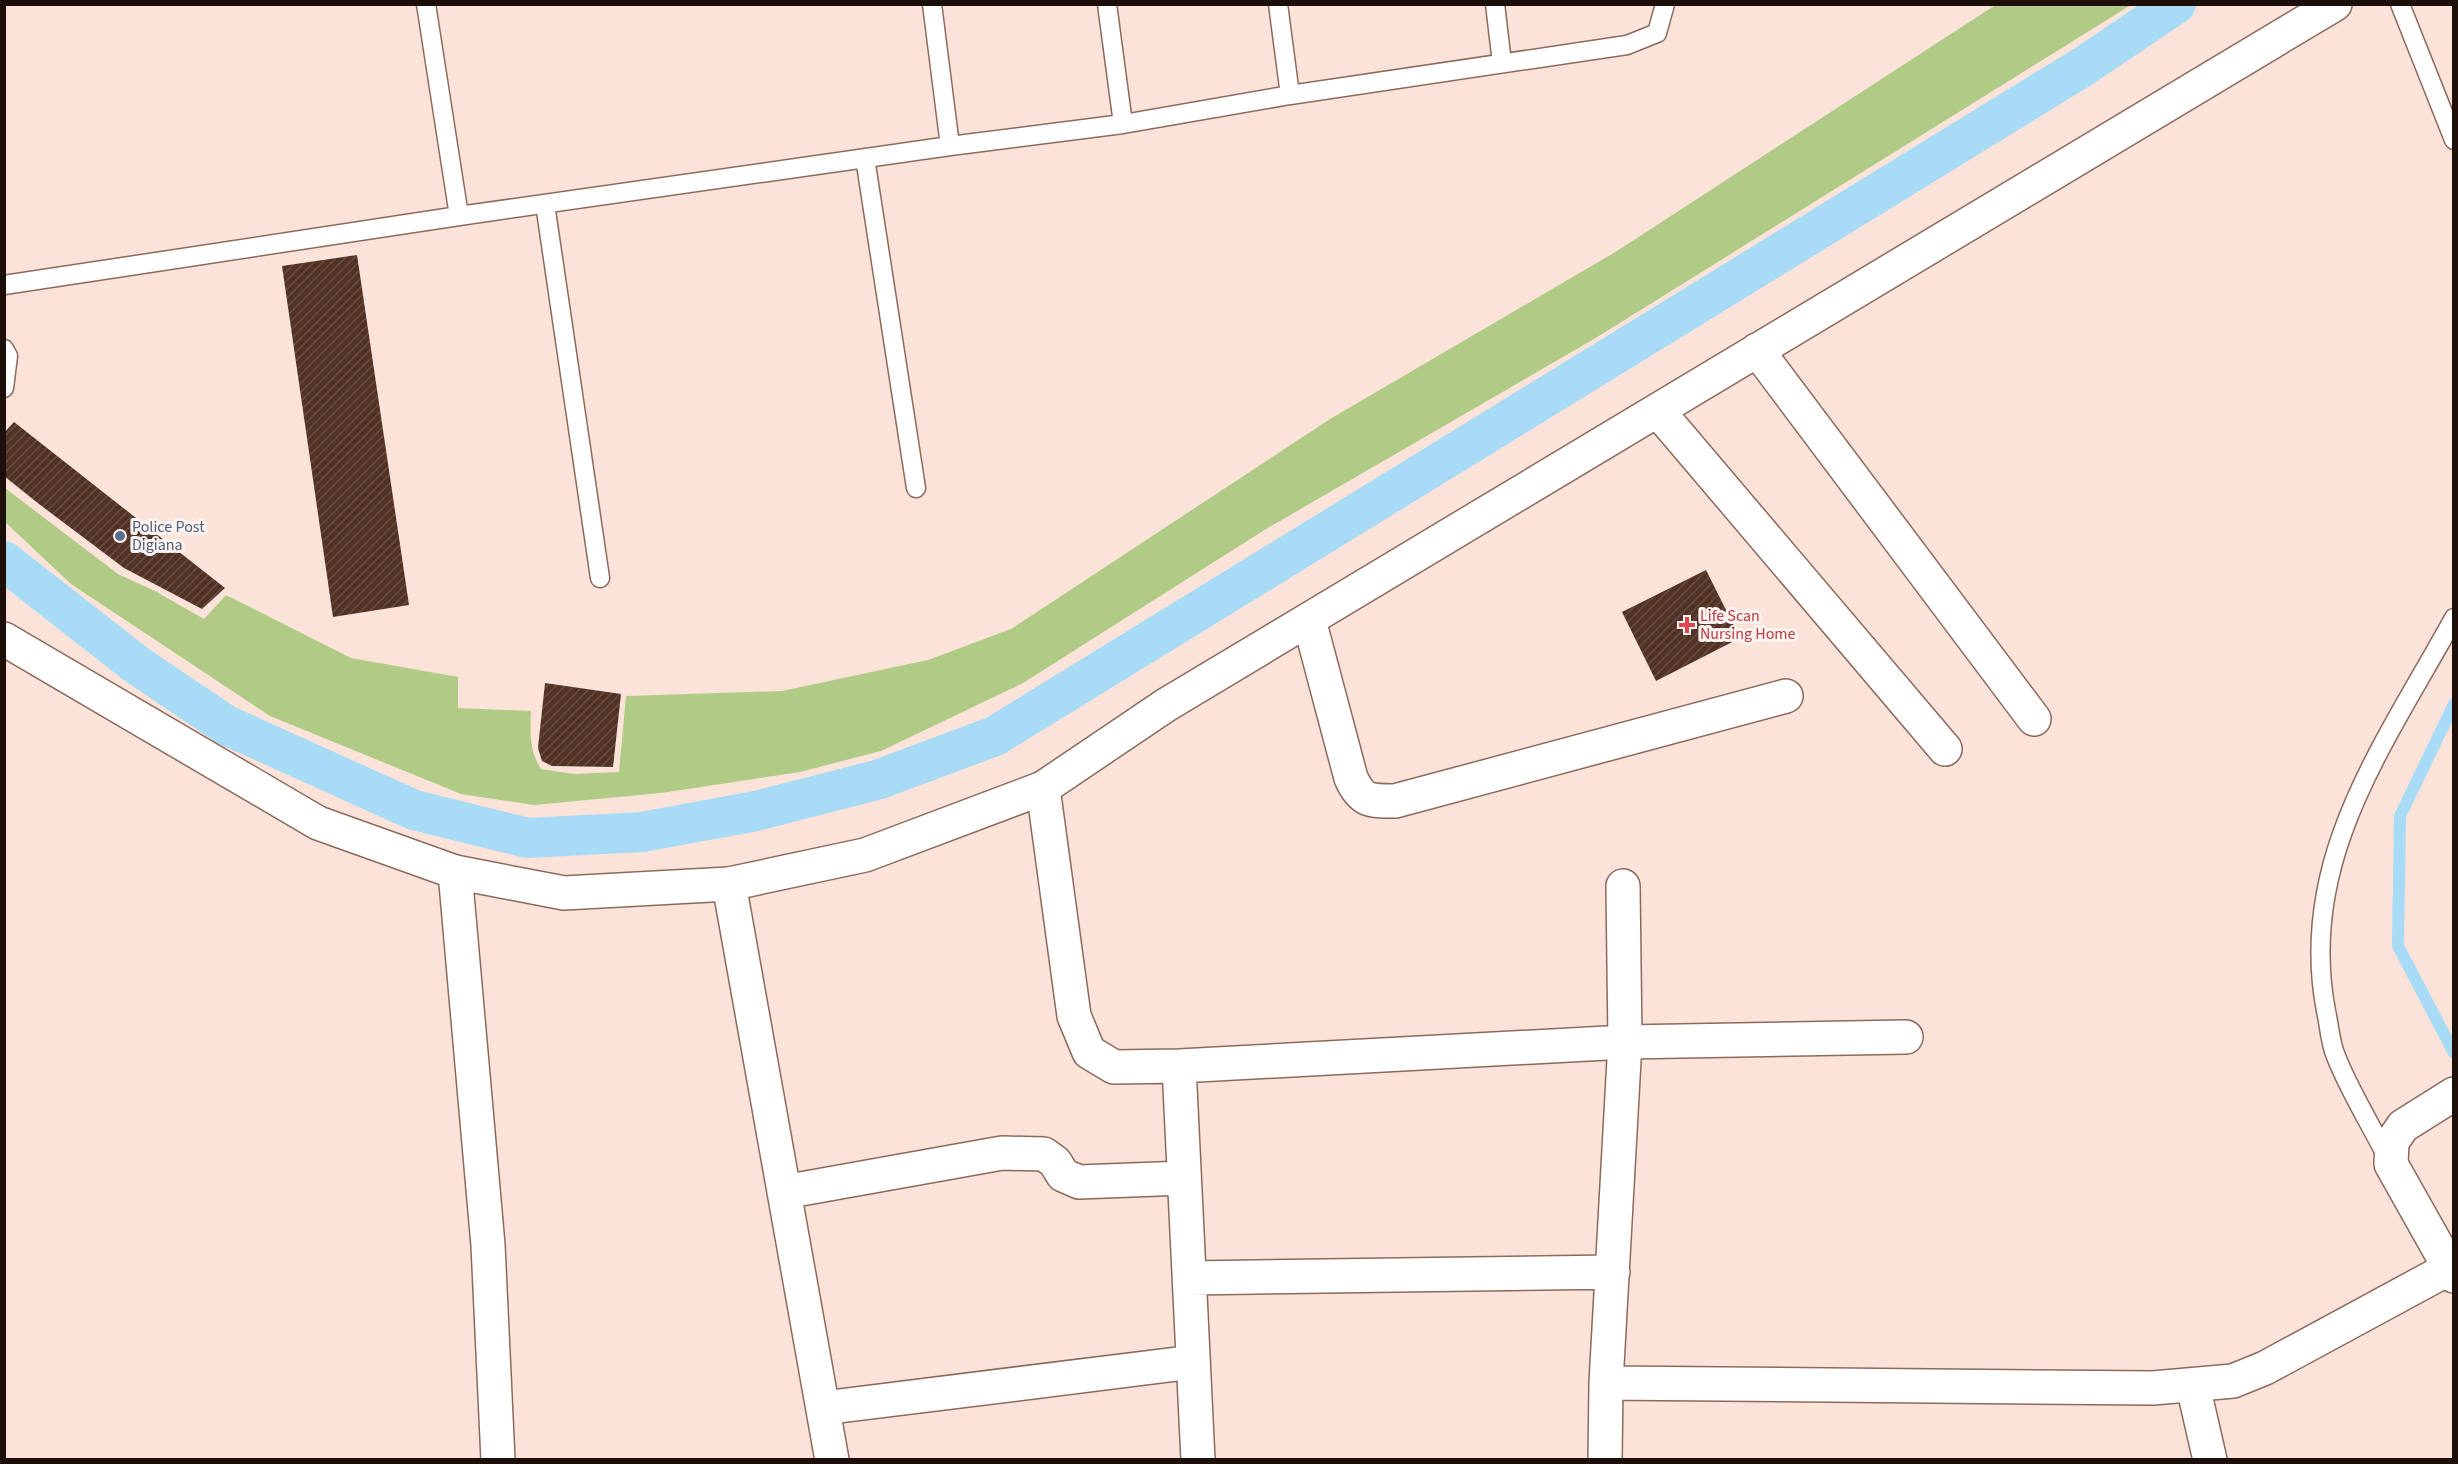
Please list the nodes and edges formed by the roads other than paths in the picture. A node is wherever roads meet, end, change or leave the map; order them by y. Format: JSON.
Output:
{"nodes":[{"id":1,"x":426,"y":4,"type":"edge"},
{"id":2,"x":932,"y":4,"type":"edge"},
{"id":3,"x":1107,"y":4,"type":"edge"},
{"id":4,"x":1278,"y":4,"type":"edge"},
{"id":5,"x":1495,"y":4,"type":"edge"},
{"id":6,"x":1665,"y":4,"type":"edge"},
{"id":7,"x":2335,"y":4,"type":"edge"},
{"id":8,"x":2400,"y":4,"type":"edge"},
{"id":9,"x":1502,"y":63,"type":"junction"},
{"id":10,"x":1290,"y":95,"type":"junction"},
{"id":11,"x":1123,"y":124,"type":"junction"},
{"id":12,"x":2454,"y":140,"type":"edge"},
{"id":13,"x":950,"y":146,"type":"junction"},
{"id":14,"x":865,"y":158,"type":"junction"},
{"id":15,"x":545,"y":204,"type":"junction"},
{"id":16,"x":459,"y":216,"type":"junction"},
{"id":17,"x":4,"y":285,"type":"edge"},
{"id":18,"x":4,"y":349,"type":"edge"},
{"id":19,"x":1757,"y":350,"type":"junction"},
{"id":20,"x":4,"y":388,"type":"edge"},
{"id":21,"x":1658,"y":411,"type":"junction"},
{"id":22,"x":916,"y":488,"type":"dead end"},
{"id":23,"x":600,"y":578,"type":"dead end"},
{"id":24,"x":2454,"y":618,"type":"edge"},
{"id":25,"x":1309,"y":620,"type":"junction"},
{"id":26,"x":4,"y":639,"type":"edge"},
{"id":27,"x":1786,"y":696,"type":"dead end"},
{"id":28,"x":2034,"y":719,"type":"dead end"},
{"id":29,"x":1945,"y":748,"type":"dead end"},
{"id":30,"x":1043,"y":788,"type":"junction"},
{"id":31,"x":455,"y":872,"type":"junction"},
{"id":32,"x":729,"y":884,"type":"junction"},
{"id":33,"x":1623,"y":886,"type":"dead end"},
{"id":34,"x":1906,"y":1037,"type":"dead end"},
{"id":35,"x":1624,"y":1042,"type":"junction"},
{"id":36,"x":1179,"y":1066,"type":"junction"},
{"id":37,"x":2454,"y":1094,"type":"edge"},
{"id":38,"x":2391,"y":1164,"type":"junction"},
{"id":39,"x":1184,"y":1178,"type":"junction"},
{"id":40,"x":784,"y":1192,"type":"junction"},
{"id":41,"x":1613,"y":1272,"type":"junction"},
{"id":42,"x":2451,"y":1273,"type":"edge"},
{"id":43,"x":1190,"y":1278,"type":"junction"},
{"id":44,"x":1193,"y":1362,"type":"junction"},
{"id":45,"x":1606,"y":1383,"type":"junction"},
{"id":46,"x":2193,"y":1386,"type":"junction"},
{"id":47,"x":823,"y":1408,"type":"junction"},
{"id":48,"x":498,"y":1460,"type":"edge"},
{"id":49,"x":832,"y":1460,"type":"edge"},
{"id":50,"x":1198,"y":1460,"type":"edge"},
{"id":51,"x":1605,"y":1460,"type":"edge"},
{"id":52,"x":2210,"y":1460,"type":"edge"}],
"edges":[{"from":1,"to":16,"type":"lane"},
{"from":2,"to":13,"type":"lane"},
{"from":3,"to":11,"type":"lane"},
{"from":4,"to":10,"type":"lane"},
{"from":5,"to":9,"type":"lane"},
{"from":6,"to":9,"type":"lane"},
{"from":7,"to":19,"type":"street"},
{"from":8,"to":12,"type":"lane"},
{"from":9,"to":10,"type":"lane"},
{"from":10,"to":11,"type":"lane"},
{"from":11,"to":13,"type":"lane"},
{"from":13,"to":14,"type":"lane"},
{"from":14,"to":15,"type":"lane"},
{"from":14,"to":22,"type":"lane"},
{"from":15,"to":16,"type":"lane"},
{"from":15,"to":23,"type":"lane"},
{"from":16,"to":17,"type":"lane"},
{"from":18,"to":20,"type":"lane"},
{"from":19,"to":21,"type":"street"},
{"from":19,"to":28,"type":"street"},
{"from":21,"to":25,"type":"street"},
{"from":21,"to":29,"type":"street"},
{"from":24,"to":38,"type":"lane"},
{"from":25,"to":27,"type":"street"},
{"from":25,"to":30,"type":"street"},
{"from":26,"to":31,"type":"street"},
{"from":30,"to":32,"type":"street"},
{"from":30,"to":36,"type":"street"},
{"from":31,"to":32,"type":"street"},
{"from":31,"to":48,"type":"street"},
{"from":32,"to":40,"type":"street"},
{"from":33,"to":35,"type":"street"},
{"from":34,"to":35,"type":"street"},
{"from":35,"to":36,"type":"street"},
{"from":35,"to":41,"type":"street"},
{"from":36,"to":39,"type":"street"},
{"from":37,"to":38,"type":"street"},
{"from":38,"to":42,"type":"street"},
{"from":39,"to":40,"type":"street"},
{"from":39,"to":43,"type":"street"},
{"from":40,"to":47,"type":"street"},
{"from":41,"to":43,"type":"street"},
{"from":41,"to":45,"type":"street"},
{"from":42,"to":46,"type":"street"},
{"from":43,"to":44,"type":"street"},
{"from":44,"to":47,"type":"street"},
{"from":44,"to":50,"type":"street"},
{"from":45,"to":46,"type":"street"},
{"from":45,"to":51,"type":"street"},
{"from":46,"to":52,"type":"street"},
{"from":47,"to":49,"type":"street"}]}
